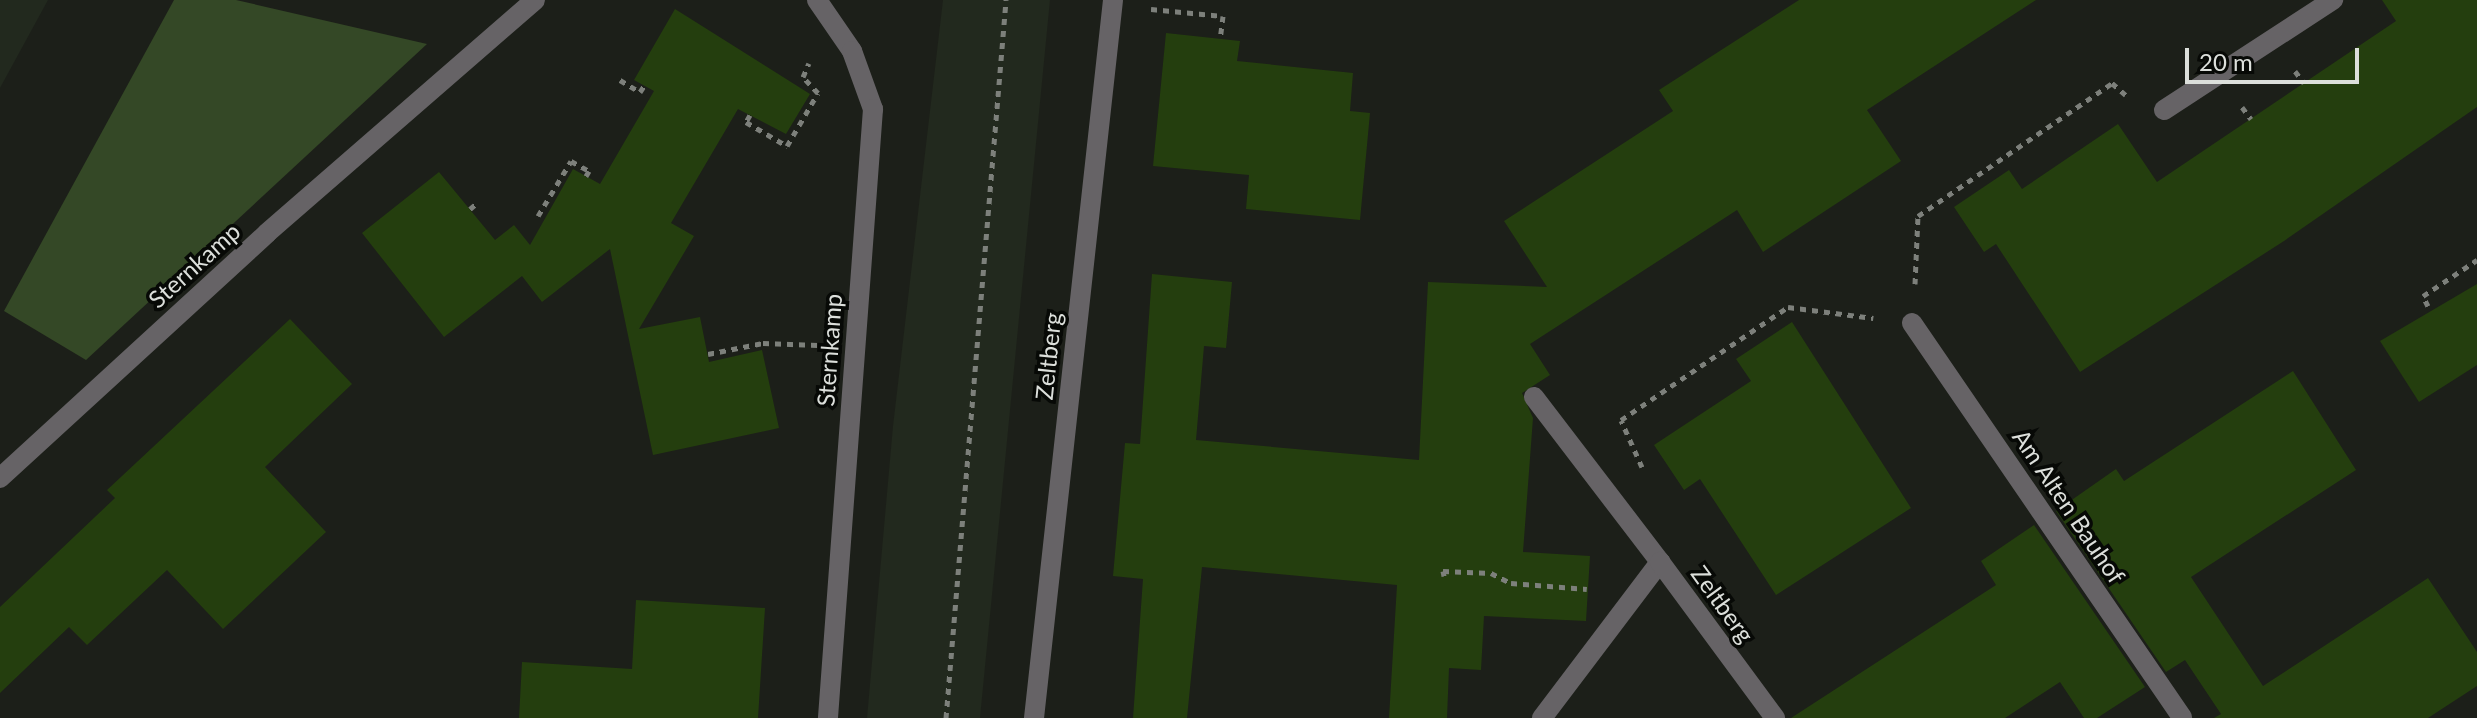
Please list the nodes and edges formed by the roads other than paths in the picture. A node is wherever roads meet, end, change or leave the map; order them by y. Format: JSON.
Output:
{"nodes":[{"id":1,"x":535,"y":0,"type":"edge"},
{"id":2,"x":817,"y":0,"type":"edge"},
{"id":3,"x":2333,"y":0,"type":"edge"},
{"id":4,"x":1113,"y":3,"type":"edge"},
{"id":5,"x":2164,"y":110,"type":"road end"},
{"id":6,"x":1912,"y":323,"type":"road end"},
{"id":7,"x":1534,"y":397,"type":"dead end"},
{"id":8,"x":0,"y":478,"type":"edge"},
{"id":9,"x":1660,"y":562,"type":"junction"},
{"id":10,"x":828,"y":718,"type":"edge"},
{"id":11,"x":1034,"y":718,"type":"edge"},
{"id":12,"x":1542,"y":718,"type":"edge"},
{"id":13,"x":1775,"y":718,"type":"edge"},
{"id":14,"x":2182,"y":718,"type":"edge"}],
"edges":[{"from":1,"to":8,"type":"street","name":"Sternkamp"},
{"from":2,"to":10,"type":"street","name":"Sternkamp"},
{"from":3,"to":5,"type":"street"},
{"from":4,"to":11,"type":"street","name":"Zeltberg"},
{"from":6,"to":14,"type":"street","name":"Am Alten Bauhof"},
{"from":7,"to":9,"type":"street"},
{"from":9,"to":12,"type":"street","name":"Zeltberg"},
{"from":9,"to":13,"type":"street","name":"Zeltberg"}]}
